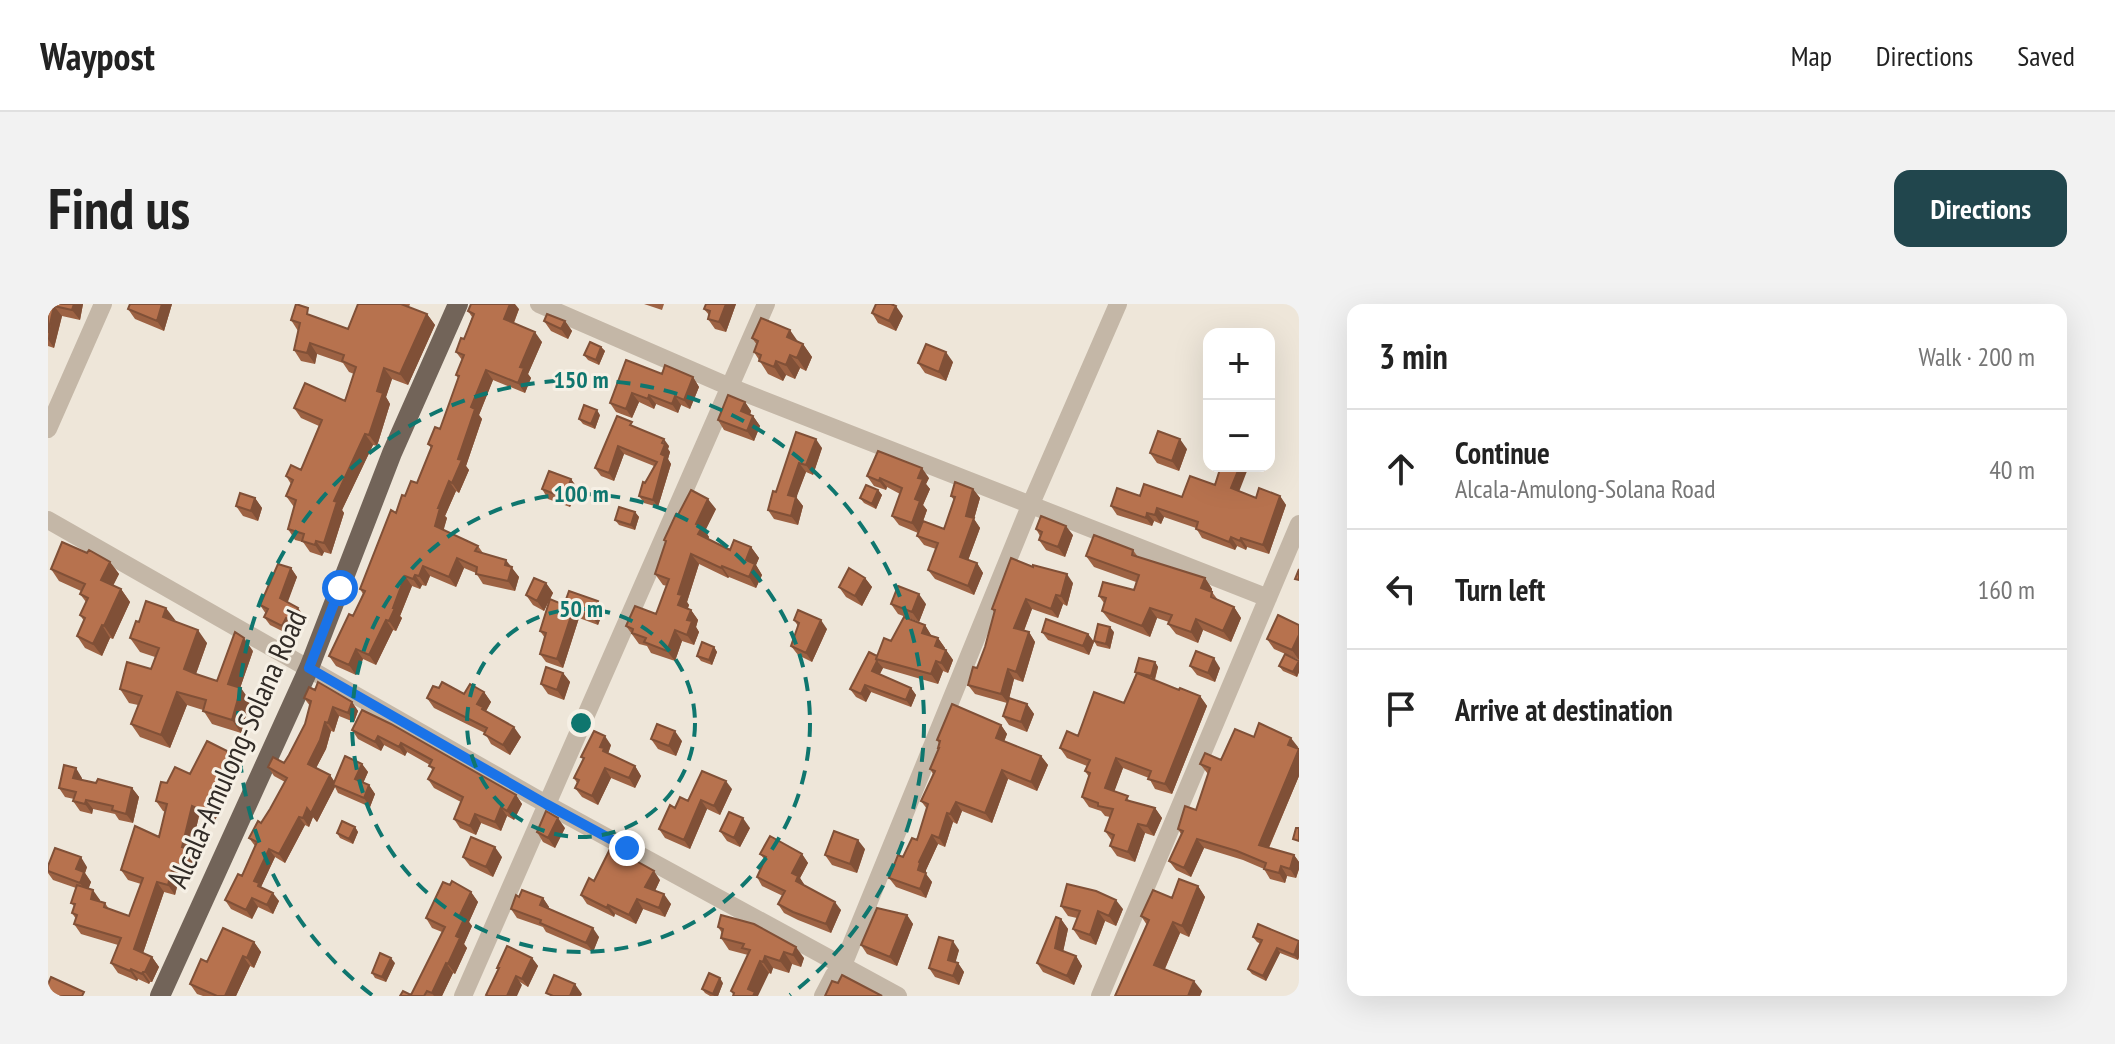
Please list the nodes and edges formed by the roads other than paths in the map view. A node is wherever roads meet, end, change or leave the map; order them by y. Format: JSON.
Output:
{"nodes":[{"id":1,"x":103,"y":304,"type":"edge"},
{"id":2,"x":458,"y":304,"type":"edge"},
{"id":3,"x":539,"y":304,"type":"edge"},
{"id":4,"x":766,"y":304,"type":"edge"},
{"id":5,"x":1118,"y":304,"type":"edge"},
{"id":6,"x":730,"y":387,"type":"junction"},
{"id":7,"x":48,"y":429,"type":"edge"},
{"id":8,"x":1030,"y":506,"type":"junction"},
{"id":9,"x":48,"y":520,"type":"edge"},
{"id":10,"x":1299,"y":524,"type":"edge"},
{"id":11,"x":1268,"y":598,"type":"junction"},
{"id":12,"x":309,"y":668,"type":"junction"},
{"id":13,"x":546,"y":804,"type":"junction"},
{"id":14,"x":843,"y":965,"type":"junction"},
{"id":15,"x":160,"y":996,"type":"edge"},
{"id":16,"x":463,"y":996,"type":"edge"},
{"id":17,"x":823,"y":996,"type":"edge"},
{"id":18,"x":898,"y":996,"type":"edge"},
{"id":19,"x":1100,"y":996,"type":"edge"}],
"edges":[{"from":1,"to":7,"type":"street"},
{"from":2,"to":12,"type":"main road","name":"Alcala-Amulong-Solana Road"},
{"from":3,"to":6,"type":"street"},
{"from":4,"to":6,"type":"street"},
{"from":5,"to":8,"type":"street"},
{"from":6,"to":8,"type":"street"},
{"from":6,"to":13,"type":"street"},
{"from":8,"to":11,"type":"street"},
{"from":8,"to":14,"type":"street"},
{"from":9,"to":12,"type":"street"},
{"from":10,"to":11,"type":"street"},
{"from":11,"to":19,"type":"street"},
{"from":12,"to":13,"type":"street"},
{"from":12,"to":15,"type":"main road","name":"Alcala-Amulong-Solana Road"},
{"from":13,"to":14,"type":"street"},
{"from":13,"to":16,"type":"street"},
{"from":14,"to":17,"type":"street"},
{"from":14,"to":18,"type":"street"}]}
